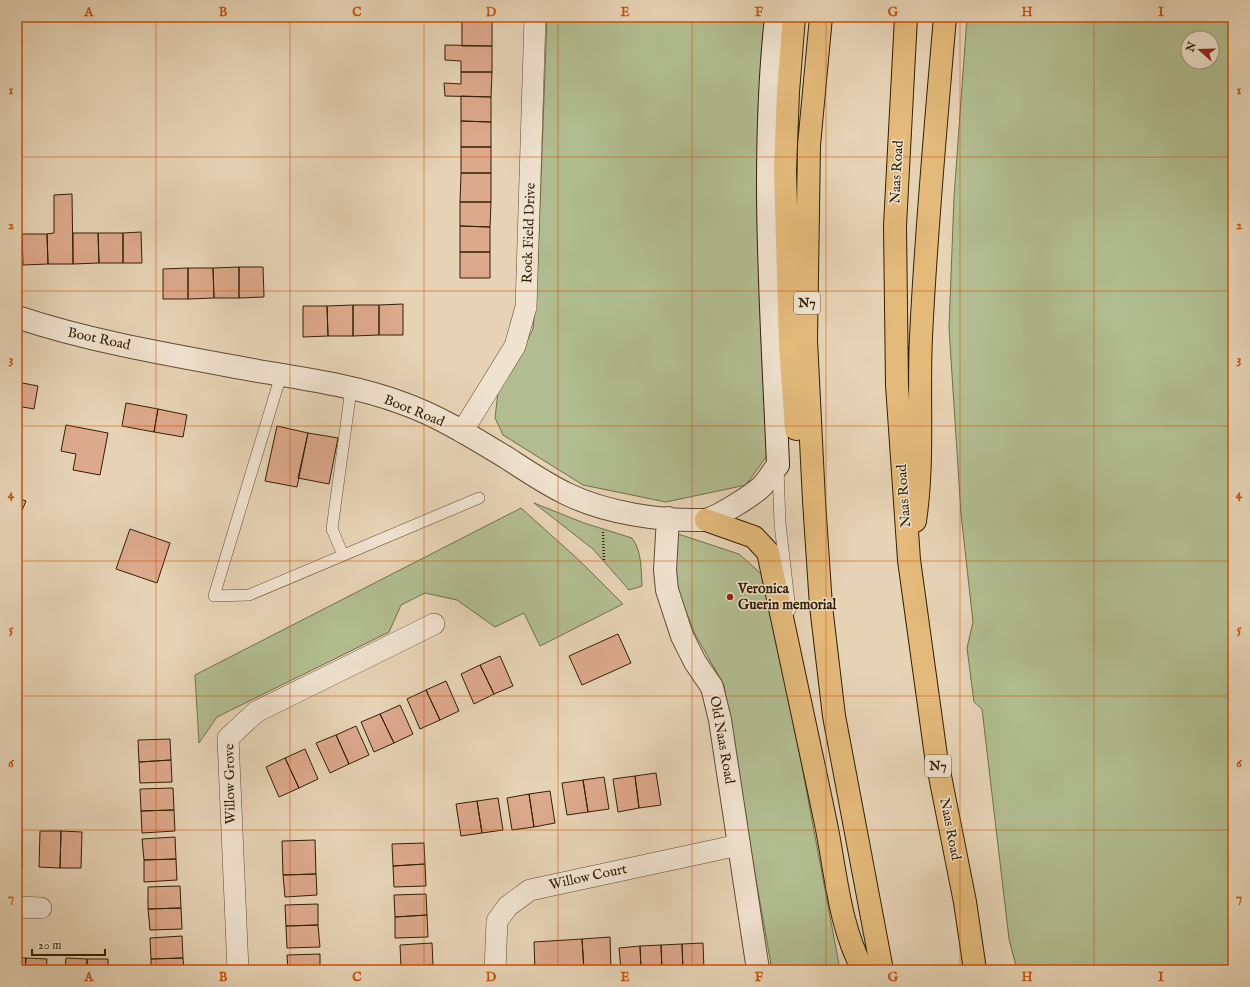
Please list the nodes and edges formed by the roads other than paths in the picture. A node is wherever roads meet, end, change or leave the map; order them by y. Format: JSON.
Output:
{"nodes":[{"id":1,"x":535,"y":17,"type":"edge"},
{"id":2,"x":776,"y":17,"type":"edge"},
{"id":3,"x":794,"y":17,"type":"edge"},
{"id":4,"x":821,"y":17,"type":"edge"},
{"id":5,"x":906,"y":17,"type":"edge"},
{"id":6,"x":945,"y":17,"type":"edge"},
{"id":7,"x":17,"y":317,"type":"edge"},
{"id":8,"x":281,"y":375,"type":"junction"},
{"id":9,"x":351,"y":389,"type":"junction"},
{"id":10,"x":462,"y":432,"type":"junction"},
{"id":11,"x":778,"y":465,"type":"junction"},
{"id":12,"x":479,"y":498,"type":"dead end"},
{"id":13,"x":668,"y":518,"type":"junction"},
{"id":14,"x":706,"y":520,"type":"junction"},
{"id":15,"x":343,"y":555,"type":"junction"},
{"id":16,"x":909,"y":560,"type":"junction"},
{"id":17,"x":820,"y":588,"type":"junction"},
{"id":18,"x":434,"y":624,"type":"dead end"},
{"id":19,"x":803,"y":718,"type":"junction"},
{"id":20,"x":739,"y":845,"type":"junction"},
{"id":21,"x":17,"y":908,"type":"edge"},
{"id":22,"x":41,"y":908,"type":"dead end"},
{"id":23,"x":238,"y":970,"type":"edge"},
{"id":24,"x":495,"y":970,"type":"edge"},
{"id":25,"x":758,"y":970,"type":"edge"},
{"id":26,"x":863,"y":970,"type":"edge"},
{"id":27,"x":882,"y":970,"type":"edge"},
{"id":28,"x":975,"y":970,"type":"edge"}],
"edges":[{"from":1,"to":10,"type":"street","name":"Rock Field Drive"},
{"from":2,"to":11,"type":"street"},
{"from":3,"to":17,"type":"highway"},
{"from":4,"to":17,"type":"highway","number":"N7"},
{"from":5,"to":16,"type":"highway","name":"Naas Road","number":"N7"},
{"from":6,"to":16,"type":"highway"},
{"from":7,"to":8,"type":"street","name":"Boot Road"},
{"from":8,"to":9,"type":"street","name":"Boot Road"},
{"from":8,"to":15,"type":"lane"},
{"from":9,"to":10,"type":"street","name":"Boot Road"},
{"from":9,"to":15,"type":"lane"},
{"from":10,"to":13,"type":"street","name":"Boot Road"},
{"from":11,"to":14,"type":"street","name":"Boot Road"},
{"from":11,"to":19,"type":"lane"},
{"from":12,"to":15,"type":"lane"},
{"from":13,"to":14,"type":"street","name":"Boot Road"},
{"from":13,"to":20,"type":"street","name":"Old Naas Road"},
{"from":14,"to":19,"type":"highway"},
{"from":16,"to":28,"type":"highway","name":"Naas Road","number":"N7"},
{"from":17,"to":27,"type":"highway","number":"N7"},
{"from":18,"to":23,"type":"street","name":"Willow Grove"},
{"from":19,"to":26,"type":"highway"},
{"from":20,"to":24,"type":"street","name":"Willow Court"},
{"from":20,"to":25,"type":"street","name":"Old Naas Road"},
{"from":21,"to":22,"type":"street"}]}
